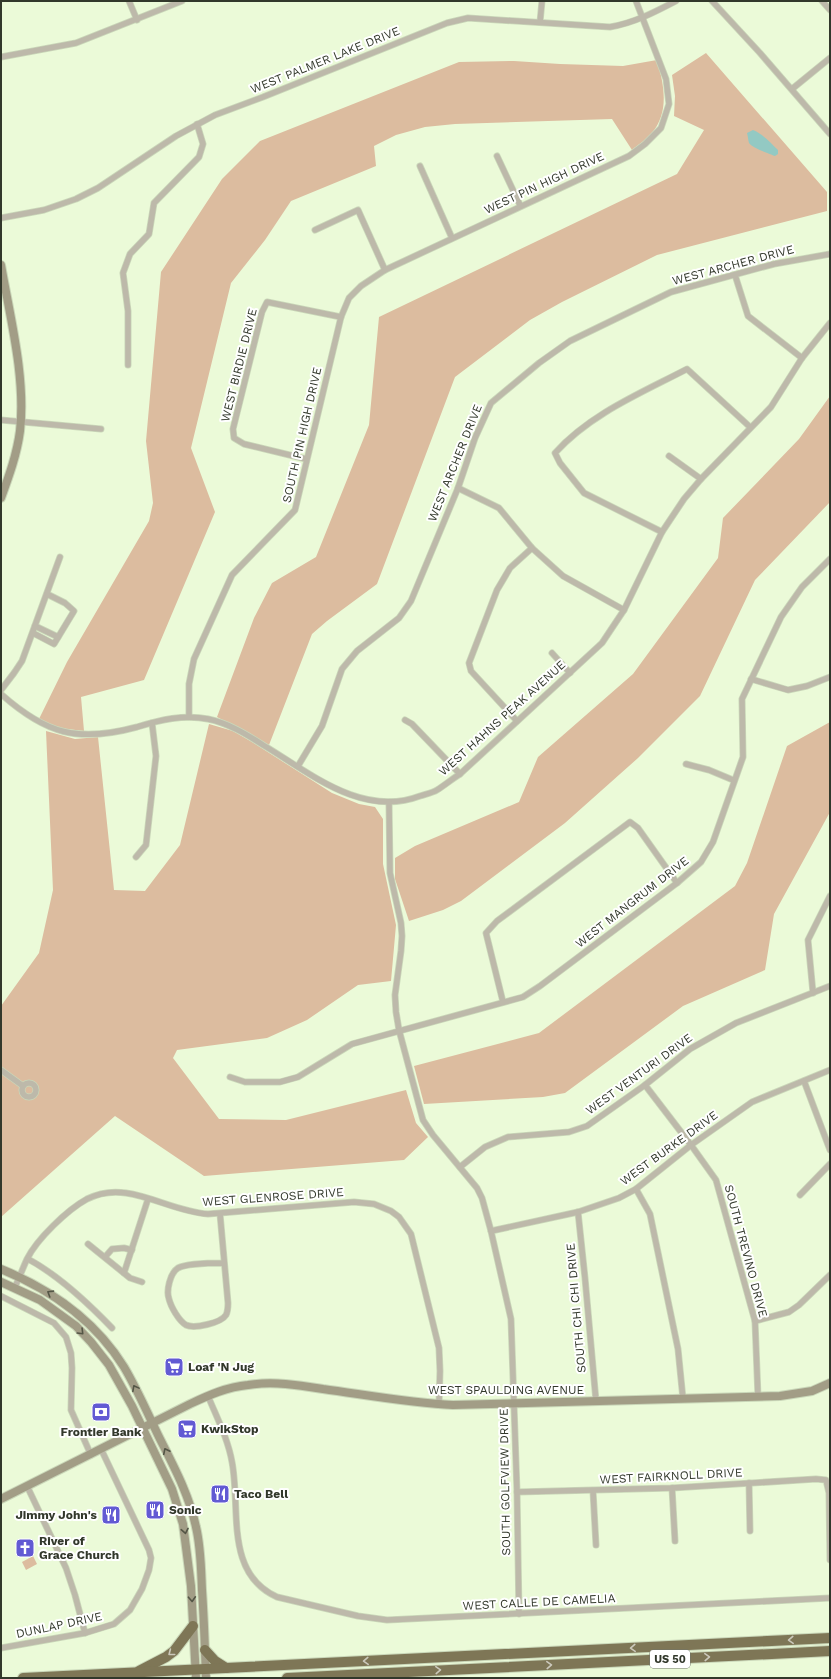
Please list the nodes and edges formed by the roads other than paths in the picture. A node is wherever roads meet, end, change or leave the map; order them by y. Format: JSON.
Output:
{"nodes":[{"id":1,"x":129,"y":1,"type":"edge"},
{"id":2,"x":182,"y":1,"type":"edge"},
{"id":3,"x":542,"y":1,"type":"edge"},
{"id":4,"x":636,"y":1,"type":"edge"},
{"id":5,"x":676,"y":1,"type":"edge"},
{"id":6,"x":712,"y":1,"type":"edge"},
{"id":7,"x":822,"y":1,"type":"edge"},
{"id":8,"x":830,"y":10,"type":"edge"},
{"id":9,"x":643,"y":17,"type":"junction"},
{"id":10,"x":137,"y":20,"type":"junction"},
{"id":11,"x":540,"y":22,"type":"junction"},
{"id":12,"x":1,"y":57,"type":"edge"},
{"id":13,"x":830,"y":58,"type":"edge"},
{"id":14,"x":792,"y":89,"type":"junction"},
{"id":15,"x":197,"y":124,"type":"junction"},
{"id":16,"x":830,"y":134,"type":"edge"},
{"id":17,"x":497,"y":156,"type":"dead end"},
{"id":18,"x":420,"y":166,"type":"dead end"},
{"id":19,"x":520,"y":206,"type":"junction"},
{"id":20,"x":1,"y":218,"type":"edge"},
{"id":21,"x":315,"y":230,"type":"dead end"},
{"id":22,"x":452,"y":238,"type":"junction"},
{"id":23,"x":830,"y":254,"type":"edge"},
{"id":24,"x":1,"y":265,"type":"edge"},
{"id":25,"x":385,"y":270,"type":"junction"},
{"id":26,"x":735,"y":275,"type":"junction"},
{"id":27,"x":342,"y":317,"type":"junction"},
{"id":28,"x":830,"y":323,"type":"edge"},
{"id":29,"x":802,"y":358,"type":"junction"},
{"id":30,"x":128,"y":365,"type":"dead end"},
{"id":31,"x":1,"y":420,"type":"edge"},
{"id":32,"x":20,"y":422,"type":"junction"},
{"id":33,"x":750,"y":427,"type":"junction"},
{"id":34,"x":101,"y":429,"type":"dead end"},
{"id":35,"x":669,"y":456,"type":"dead end"},
{"id":36,"x":306,"y":459,"type":"junction"},
{"id":37,"x":701,"y":479,"type":"junction"},
{"id":38,"x":458,"y":488,"type":"junction"},
{"id":39,"x":1,"y":498,"type":"edge"},
{"id":40,"x":662,"y":532,"type":"junction"},
{"id":41,"x":532,"y":548,"type":"junction"},
{"id":42,"x":60,"y":557,"type":"dead end"},
{"id":43,"x":830,"y":559,"type":"edge"},
{"id":44,"x":47,"y":594,"type":"junction"},
{"id":45,"x":624,"y":610,"type":"junction"},
{"id":46,"x":35,"y":626,"type":"junction"},
{"id":47,"x":33,"y":633,"type":"junction"},
{"id":48,"x":58,"y":637,"type":"junction"},
{"id":49,"x":552,"y":653,"type":"dead end"},
{"id":50,"x":570,"y":673,"type":"junction"},
{"id":51,"x":830,"y":677,"type":"edge"},
{"id":52,"x":751,"y":680,"type":"junction"},
{"id":53,"x":1,"y":690,"type":"edge"},
{"id":54,"x":1,"y":694,"type":"edge"},
{"id":55,"x":188,"y":717,"type":"junction"},
{"id":56,"x":405,"y":720,"type":"dead end"},
{"id":57,"x":517,"y":720,"type":"junction"},
{"id":58,"x":152,"y":723,"type":"junction"},
{"id":59,"x":686,"y":764,"type":"dead end"},
{"id":60,"x":298,"y":766,"type":"junction"},
{"id":61,"x":460,"y":774,"type":"junction"},
{"id":62,"x":733,"y":780,"type":"junction"},
{"id":63,"x":389,"y":802,"type":"junction"},
{"id":64,"x":136,"y":857,"type":"dead end"},
{"id":65,"x":677,"y":883,"type":"junction"},
{"id":66,"x":830,"y":896,"type":"edge"},
{"id":67,"x":830,"y":986,"type":"edge"},
{"id":68,"x":813,"y":993,"type":"junction"},
{"id":69,"x":503,"y":1002,"type":"junction"},
{"id":70,"x":399,"y":1030,"type":"junction"},
{"id":71,"x":1,"y":1070,"type":"edge"},
{"id":72,"x":830,"y":1070,"type":"edge"},
{"id":73,"x":230,"y":1077,"type":"dead end"},
{"id":74,"x":804,"y":1081,"type":"junction"},
{"id":75,"x":646,"y":1085,"type":"junction"},
{"id":76,"x":23,"y":1086,"type":"dead end"},
{"id":77,"x":691,"y":1145,"type":"junction"},
{"id":78,"x":830,"y":1150,"type":"edge"},
{"id":79,"x":830,"y":1164,"type":"edge"},
{"id":80,"x":460,"y":1167,"type":"junction"},
{"id":81,"x":636,"y":1189,"type":"junction"},
{"id":82,"x":800,"y":1195,"type":"dead end"},
{"id":83,"x":148,"y":1199,"type":"junction"},
{"id":84,"x":578,"y":1212,"type":"junction"},
{"id":85,"x":220,"y":1214,"type":"junction"},
{"id":86,"x":491,"y":1231,"type":"junction"},
{"id":87,"x":88,"y":1244,"type":"dead end"},
{"id":88,"x":132,"y":1250,"type":"junction"},
{"id":89,"x":105,"y":1257,"type":"junction"},
{"id":90,"x":28,"y":1258,"type":"junction"},
{"id":91,"x":224,"y":1262,"type":"junction"},
{"id":92,"x":1,"y":1269,"type":"edge"},
{"id":93,"x":124,"y":1273,"type":"junction"},
{"id":94,"x":830,"y":1275,"type":"edge"},
{"id":95,"x":20,"y":1277,"type":"junction"},
{"id":96,"x":1,"y":1282,"type":"edge"},
{"id":97,"x":142,"y":1282,"type":"dead end"},
{"id":98,"x":15,"y":1288,"type":"junction"},
{"id":99,"x":1,"y":1296,"type":"edge"},
{"id":100,"x":755,"y":1322,"type":"junction"},
{"id":101,"x":112,"y":1328,"type":"dead end"},
{"id":102,"x":830,"y":1383,"type":"edge"},
{"id":103,"x":208,"y":1396,"type":"junction"},
{"id":104,"x":758,"y":1397,"type":"junction"},
{"id":105,"x":683,"y":1399,"type":"junction"},
{"id":106,"x":596,"y":1402,"type":"junction"},
{"id":107,"x":514,"y":1403,"type":"junction"},
{"id":108,"x":439,"y":1404,"type":"junction"},
{"id":109,"x":152,"y":1423,"type":"junction"},
{"id":110,"x":142,"y":1428,"type":"junction"},
{"id":111,"x":102,"y":1449,"type":"junction"},
{"id":112,"x":91,"y":1454,"type":"junction"},
{"id":113,"x":749,"y":1483,"type":"junction"},
{"id":114,"x":27,"y":1486,"type":"junction"},
{"id":115,"x":672,"y":1488,"type":"junction"},
{"id":116,"x":592,"y":1491,"type":"junction"},
{"id":117,"x":517,"y":1492,"type":"junction"},
{"id":118,"x":1,"y":1499,"type":"edge"},
{"id":119,"x":750,"y":1531,"type":"dead end"},
{"id":120,"x":676,"y":1541,"type":"dead end"},
{"id":121,"x":596,"y":1545,"type":"dead end"},
{"id":122,"x":830,"y":1560,"type":"edge"},
{"id":123,"x":830,"y":1598,"type":"edge"},
{"id":124,"x":519,"y":1614,"type":"junction"},
{"id":125,"x":193,"y":1626,"type":"junction"},
{"id":126,"x":85,"y":1634,"type":"junction"},
{"id":127,"x":830,"y":1638,"type":"edge"},
{"id":128,"x":1,"y":1648,"type":"edge"},
{"id":129,"x":205,"y":1650,"type":"junction"},
{"id":130,"x":830,"y":1651,"type":"edge"},
{"id":131,"x":226,"y":1668,"type":"junction"},
{"id":132,"x":135,"y":1672,"type":"junction"},
{"id":133,"x":201,"y":1673,"type":"edge"},
{"id":134,"x":23,"y":1678,"type":"edge"},
{"id":135,"x":287,"y":1678,"type":"edge"}],
"edges":[{"from":1,"to":10,"type":"street"},
{"from":2,"to":10,"type":"street"},
{"from":3,"to":11,"type":"street"},
{"from":4,"to":9,"type":"street","name":"WEST PIN HIGH DRIVE"},
{"from":5,"to":9,"type":"street","name":"WEST PALMER LAKE DRIVE"},
{"from":6,"to":14,"type":"street"},
{"from":7,"to":8,"type":"street"},
{"from":9,"to":11,"type":"street","name":"WEST PALMER LAKE DRIVE"},
{"from":9,"to":19,"type":"street","name":"WEST PIN HIGH DRIVE"},
{"from":10,"to":12,"type":"street"},
{"from":11,"to":15,"type":"street","name":"WEST PALMER LAKE DRIVE"},
{"from":13,"to":14,"type":"street"},
{"from":14,"to":16,"type":"street"},
{"from":15,"to":20,"type":"street","name":"WEST PALMER LAKE DRIVE"},
{"from":15,"to":30,"type":"street"},
{"from":17,"to":19,"type":"street"},
{"from":18,"to":22,"type":"street"},
{"from":19,"to":22,"type":"street","name":"WEST PIN HIGH DRIVE"},
{"from":21,"to":25,"type":"street"},
{"from":22,"to":25,"type":"street","name":"WEST PIN HIGH DRIVE"},
{"from":23,"to":26,"type":"street","name":"WEST ARCHER DRIVE"},
{"from":24,"to":32,"type":"main road"},
{"from":25,"to":27,"type":"street","name":"WEST PIN HIGH DRIVE"},
{"from":26,"to":29,"type":"street"},
{"from":26,"to":38,"type":"street","name":"WEST ARCHER DRIVE"},
{"from":27,"to":36,"type":"street","name":"SOUTH PIN HIGH DRIVE"},
{"from":27,"to":36,"type":"street","name":"WEST BIRDIE DRIVE"},
{"from":28,"to":29,"type":"street","name":"WEST HAHNS PEAK AVENUE"},
{"from":29,"to":33,"type":"street","name":"WEST HAHNS PEAK AVENUE"},
{"from":31,"to":32,"type":"street"},
{"from":32,"to":34,"type":"street"},
{"from":32,"to":39,"type":"main road"},
{"from":33,"to":37,"type":"street","name":"WEST HAHNS PEAK AVENUE"},
{"from":33,"to":40,"type":"street"},
{"from":35,"to":37,"type":"street"},
{"from":36,"to":55,"type":"street","name":"SOUTH PIN HIGH DRIVE"},
{"from":37,"to":40,"type":"street","name":"WEST HAHNS PEAK AVENUE"},
{"from":38,"to":41,"type":"street"},
{"from":38,"to":60,"type":"street","name":"WEST ARCHER DRIVE"},
{"from":40,"to":45,"type":"street","name":"WEST HAHNS PEAK AVENUE"},
{"from":41,"to":45,"type":"street"},
{"from":41,"to":57,"type":"street"},
{"from":42,"to":44,"type":"street"},
{"from":43,"to":52,"type":"street","name":"WEST MANGRUM DRIVE"},
{"from":44,"to":46,"type":"street"},
{"from":44,"to":48,"type":"street"},
{"from":45,"to":50,"type":"street","name":"WEST HAHNS PEAK AVENUE"},
{"from":46,"to":47,"type":"street"},
{"from":46,"to":48,"type":"street"},
{"from":47,"to":48,"type":"street"},
{"from":47,"to":53,"type":"street"},
{"from":49,"to":50,"type":"street"},
{"from":50,"to":57,"type":"street","name":"WEST HAHNS PEAK AVENUE"},
{"from":51,"to":52,"type":"street"},
{"from":52,"to":62,"type":"street","name":"WEST MANGRUM DRIVE"},
{"from":54,"to":58,"type":"street","name":"WEST HAHNS PEAK AVENUE"},
{"from":55,"to":58,"type":"street","name":"WEST HAHNS PEAK AVENUE"},
{"from":55,"to":60,"type":"street","name":"WEST HAHNS PEAK AVENUE"},
{"from":56,"to":61,"type":"street"},
{"from":57,"to":61,"type":"street","name":"WEST HAHNS PEAK AVENUE"},
{"from":58,"to":64,"type":"street"},
{"from":59,"to":62,"type":"street"},
{"from":60,"to":63,"type":"street","name":"WEST HAHNS PEAK AVENUE"},
{"from":61,"to":63,"type":"street","name":"WEST HAHNS PEAK AVENUE"},
{"from":62,"to":65,"type":"street","name":"WEST MANGRUM DRIVE"},
{"from":63,"to":70,"type":"street","name":"SOUTH GOLFVIEW DRIVE"},
{"from":65,"to":69,"type":"street","name":"WEST MANGRUM DRIVE"},
{"from":65,"to":69,"type":"street"},
{"from":66,"to":68,"type":"street"},
{"from":67,"to":68,"type":"street","name":"WEST VENTURI DRIVE"},
{"from":68,"to":75,"type":"street","name":"WEST VENTURI DRIVE"},
{"from":69,"to":70,"type":"street","name":"WEST MANGRUM DRIVE"},
{"from":70,"to":73,"type":"street","name":"WEST MANGRUM DRIVE"},
{"from":70,"to":80,"type":"street","name":"SOUTH GOLFVIEW DRIVE"},
{"from":71,"to":76,"type":"street"},
{"from":72,"to":74,"type":"street","name":"WEST BURKE DRIVE"},
{"from":74,"to":77,"type":"street","name":"WEST BURKE DRIVE"},
{"from":74,"to":78,"type":"street"},
{"from":75,"to":77,"type":"street","name":"SOUTH TREVINO DRIVE"},
{"from":75,"to":80,"type":"street","name":"WEST VENTURI DRIVE"},
{"from":77,"to":81,"type":"street","name":"WEST BURKE DRIVE"},
{"from":77,"to":100,"type":"street","name":"SOUTH TREVINO DRIVE"},
{"from":79,"to":82,"type":"street"},
{"from":80,"to":86,"type":"street","name":"SOUTH GOLFVIEW DRIVE"},
{"from":81,"to":84,"type":"street","name":"WEST BURKE DRIVE"},
{"from":81,"to":105,"type":"street"},
{"from":83,"to":85,"type":"street","name":"WEST GLENROSE DRIVE"},
{"from":83,"to":88,"type":"street"},
{"from":83,"to":90,"type":"street","name":"WEST GLENROSE DRIVE"},
{"from":84,"to":86,"type":"street","name":"WEST BURKE DRIVE"},
{"from":84,"to":106,"type":"street","name":"SOUTH CHI CHI DRIVE"},
{"from":85,"to":91,"type":"street"},
{"from":85,"to":108,"type":"street","name":"WEST GLENROSE DRIVE"},
{"from":86,"to":107,"type":"street","name":"SOUTH GOLFVIEW DRIVE"},
{"from":87,"to":89,"type":"street"},
{"from":88,"to":89,"type":"street"},
{"from":88,"to":93,"type":"street"},
{"from":89,"to":93,"type":"street"},
{"from":90,"to":95,"type":"street","name":"WEST GLENROSE DRIVE"},
{"from":90,"to":101,"type":"street"},
{"from":91,"to":91,"type":"street"},
{"from":92,"to":95,"type":"main road"},
{"from":93,"to":97,"type":"street"},
{"from":94,"to":100,"type":"street"},
{"from":95,"to":98,"type":"street","name":"WEST GLENROSE DRIVE"},
{"from":109,"to":95,"type":"main road","one_way":true},
{"from":96,"to":98,"type":"main road"},
{"from":98,"to":110,"type":"main road","one_way":true},
{"from":99,"to":112,"type":"street"},
{"from":100,"to":104,"type":"street","name":"SOUTH TREVINO DRIVE"},
{"from":102,"to":104,"type":"main road","name":"WEST SPAULDING AVENUE"},
{"from":103,"to":108,"type":"main road","name":"WEST SPAULDING AVENUE"},
{"from":103,"to":109,"type":"main road","name":"WEST SPAULDING AVENUE"},
{"from":103,"to":124,"type":"street","name":"WEST CALLE DE CAMELIA"},
{"from":104,"to":105,"type":"main road","name":"WEST SPAULDING AVENUE"},
{"from":105,"to":106,"type":"main road","name":"WEST SPAULDING AVENUE"},
{"from":106,"to":107,"type":"main road","name":"WEST SPAULDING AVENUE"},
{"from":107,"to":108,"type":"main road","name":"WEST SPAULDING AVENUE"},
{"from":107,"to":117,"type":"street","name":"SOUTH GOLFVIEW DRIVE"},
{"from":109,"to":110,"type":"main road","name":"WEST SPAULDING AVENUE"},
{"from":129,"to":109,"type":"main road","one_way":true},
{"from":110,"to":111,"type":"main road","name":"WEST SPAULDING AVENUE"},
{"from":110,"to":125,"type":"main road","one_way":true},
{"from":111,"to":112,"type":"main road","name":"WEST SPAULDING AVENUE"},
{"from":111,"to":126,"type":"street","name":"DUNLAP DRIVE"},
{"from":112,"to":114,"type":"main road","name":"WEST SPAULDING AVENUE"},
{"from":113,"to":115,"type":"street","name":"WEST FAIRKNOLL DRIVE"},
{"from":113,"to":119,"type":"street"},
{"from":113,"to":122,"type":"street","name":"WEST FAIRKNOLL DRIVE"},
{"from":114,"to":118,"type":"main road","name":"WEST SPAULDING AVENUE"},
{"from":114,"to":126,"type":"street"},
{"from":115,"to":116,"type":"street","name":"WEST FAIRKNOLL DRIVE"},
{"from":115,"to":120,"type":"street"},
{"from":116,"to":117,"type":"street","name":"WEST FAIRKNOLL DRIVE"},
{"from":116,"to":121,"type":"street"},
{"from":117,"to":124,"type":"street","name":"SOUTH GOLFVIEW DRIVE"},
{"from":123,"to":124,"type":"street","name":"WEST CALLE DE CAMELIA"},
{"from":125,"to":132,"type":"highway","one_way":true},
{"from":125,"to":133,"type":"main road"},
{"from":126,"to":128,"type":"street","name":"DUNLAP DRIVE"},
{"from":127,"to":131,"type":"highway","number":"US 50","one_way":true},
{"from":129,"to":131,"type":"highway"},
{"from":129,"to":133,"type":"main road"},
{"from":135,"to":130,"type":"highway","number":"US 50","one_way":true},
{"from":131,"to":133,"type":"highway","number":"US 50"},
{"from":132,"to":133,"type":"highway","number":"US 50"},
{"from":132,"to":134,"type":"highway","number":"US 50"}]}
